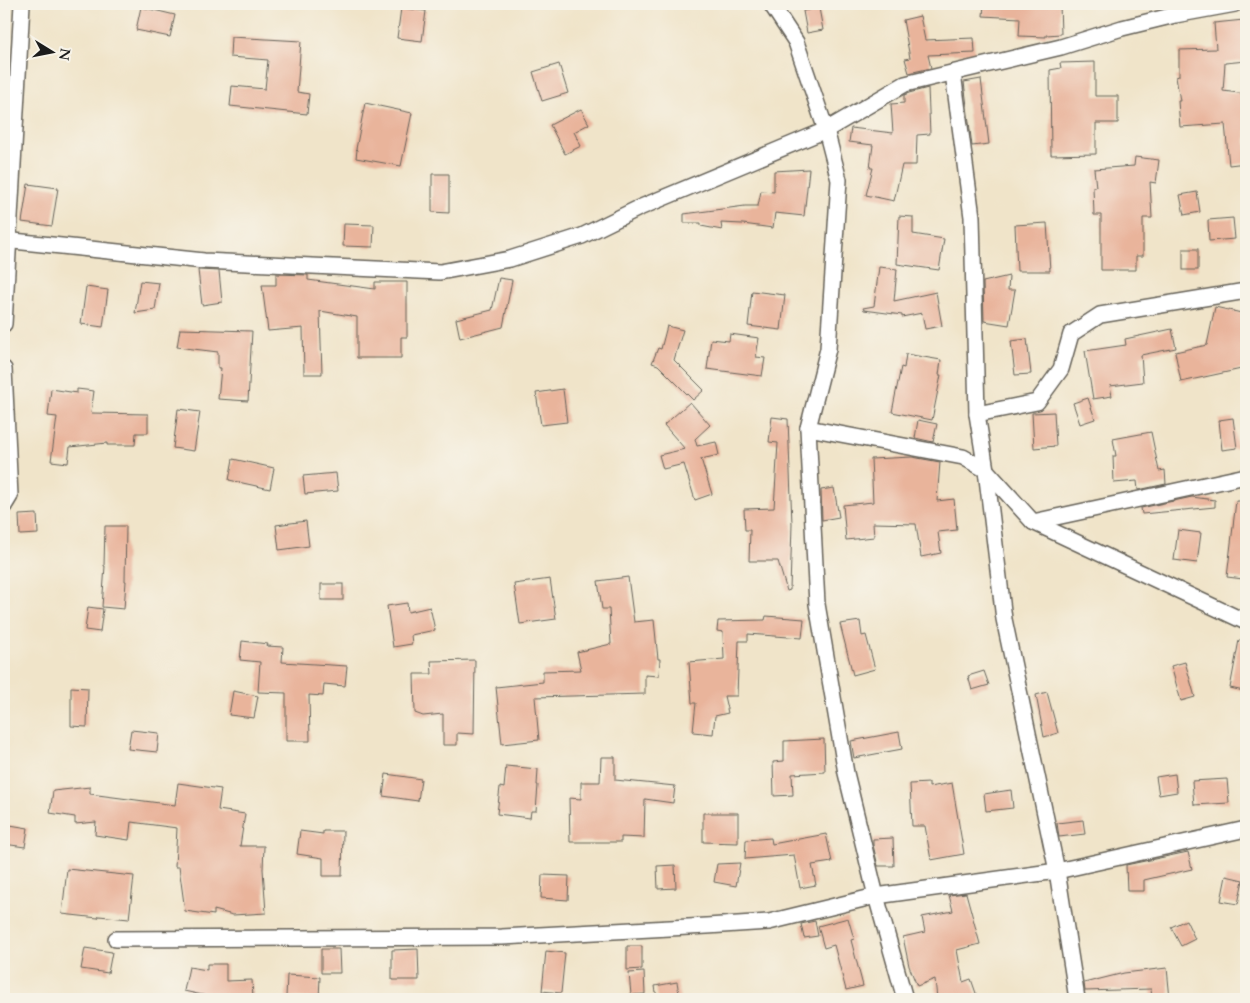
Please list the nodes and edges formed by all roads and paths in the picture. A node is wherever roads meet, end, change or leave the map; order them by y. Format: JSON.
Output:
{"nodes":[{"id":1,"x":22,"y":4,"type":"edge"},
{"id":2,"x":771,"y":4,"type":"edge"},
{"id":3,"x":1236,"y":4,"type":"edge"},
{"id":4,"x":953,"y":73,"type":"junction"},
{"id":5,"x":826,"y":130,"type":"junction"},
{"id":6,"x":6,"y":240,"type":"edge"},
{"id":7,"x":1246,"y":291,"type":"edge"},
{"id":8,"x":4,"y":324,"type":"edge"},
{"id":9,"x":4,"y":369,"type":"edge"},
{"id":10,"x":977,"y":414,"type":"junction"},
{"id":11,"x":808,"y":428,"type":"junction"},
{"id":12,"x":986,"y":470,"type":"junction"},
{"id":13,"x":1246,"y":476,"type":"edge"},
{"id":14,"x":4,"y":506,"type":"edge"},
{"id":15,"x":1033,"y":522,"type":"junction"},
{"id":16,"x":1246,"y":622,"type":"edge"},
{"id":17,"x":1246,"y":828,"type":"edge"},
{"id":18,"x":1057,"y":871,"type":"junction"},
{"id":19,"x":876,"y":896,"type":"junction"},
{"id":20,"x":116,"y":940,"type":"dead end"},
{"id":21,"x":904,"y":999,"type":"edge"},
{"id":22,"x":1077,"y":999,"type":"edge"}],
"edges":[{"from":1,"to":6,"type":"street"},
{"from":2,"to":5,"type":"street"},
{"from":3,"to":4,"type":"street"},
{"from":4,"to":5,"type":"street"},
{"from":4,"to":10,"type":"street"},
{"from":5,"to":6,"type":"street"},
{"from":5,"to":11,"type":"street"},
{"from":6,"to":8,"type":"street"},
{"from":7,"to":10,"type":"street"},
{"from":9,"to":14,"type":"street"},
{"from":10,"to":12,"type":"street"},
{"from":11,"to":12,"type":"street"},
{"from":11,"to":19,"type":"street"},
{"from":12,"to":15,"type":"street"},
{"from":12,"to":18,"type":"street"},
{"from":13,"to":15,"type":"street"},
{"from":15,"to":16,"type":"street"},
{"from":17,"to":18,"type":"street"},
{"from":18,"to":19,"type":"street"},
{"from":18,"to":22,"type":"street"},
{"from":19,"to":20,"type":"street"},
{"from":19,"to":21,"type":"street"}]}
